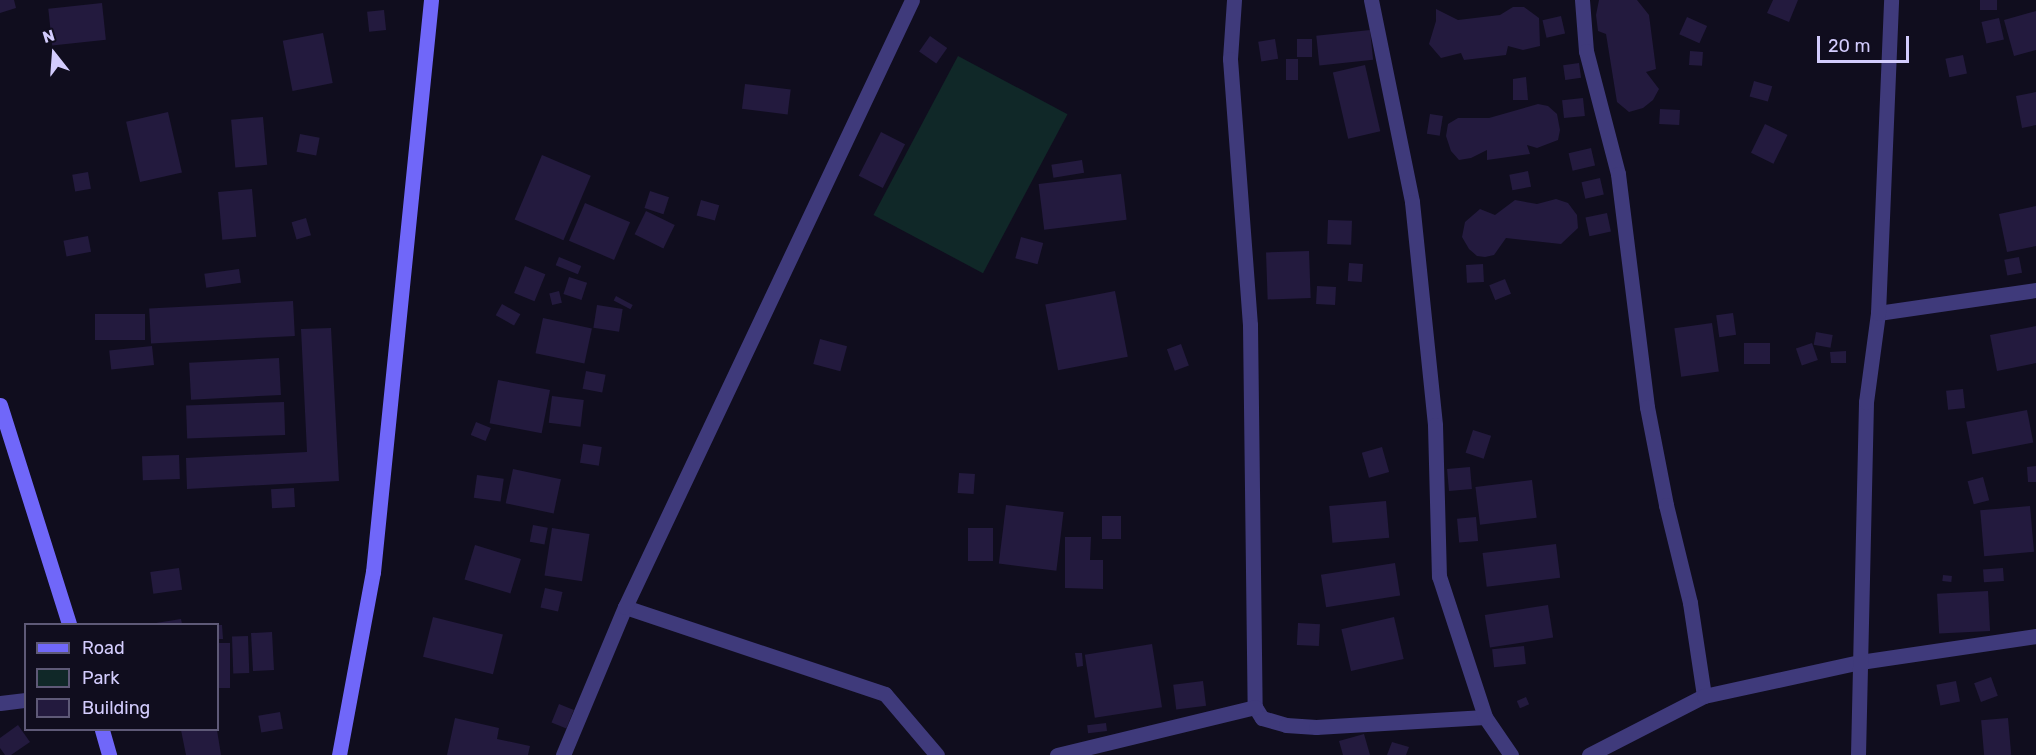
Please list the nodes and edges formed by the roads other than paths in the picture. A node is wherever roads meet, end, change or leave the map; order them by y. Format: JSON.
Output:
{"nodes":[{"id":1,"x":431,"y":0,"type":"edge"},
{"id":2,"x":912,"y":0,"type":"edge"},
{"id":3,"x":1234,"y":0,"type":"edge"},
{"id":4,"x":1371,"y":0,"type":"edge"},
{"id":5,"x":1581,"y":0,"type":"edge"},
{"id":6,"x":1891,"y":0,"type":"edge"},
{"id":7,"x":2036,"y":290,"type":"edge"},
{"id":8,"x":1878,"y":313,"type":"junction"},
{"id":9,"x":0,"y":405,"type":"edge"},
{"id":10,"x":625,"y":607,"type":"junction"},
{"id":11,"x":69,"y":623,"type":"edge"},
{"id":12,"x":2036,"y":636,"type":"edge"},
{"id":13,"x":1860,"y":662,"type":"junction"},
{"id":14,"x":1704,"y":696,"type":"junction"},
{"id":15,"x":24,"y":700,"type":"edge"},
{"id":16,"x":0,"y":703,"type":"edge"},
{"id":17,"x":1255,"y":707,"type":"junction"},
{"id":18,"x":1485,"y":717,"type":"junction"},
{"id":19,"x":103,"y":731,"type":"edge"},
{"id":20,"x":109,"y":755,"type":"edge"},
{"id":21,"x":339,"y":755,"type":"edge"},
{"id":22,"x":563,"y":755,"type":"edge"},
{"id":23,"x":937,"y":755,"type":"edge"},
{"id":24,"x":1057,"y":755,"type":"edge"},
{"id":25,"x":1511,"y":755,"type":"edge"},
{"id":26,"x":1589,"y":755,"type":"edge"},
{"id":27,"x":1858,"y":755,"type":"edge"}],
"edges":[{"from":1,"to":21,"type":"street"},
{"from":2,"to":10,"type":"street"},
{"from":3,"to":17,"type":"street"},
{"from":4,"to":18,"type":"street"},
{"from":5,"to":14,"type":"street"},
{"from":6,"to":8,"type":"street"},
{"from":7,"to":8,"type":"street"},
{"from":8,"to":13,"type":"street"},
{"from":9,"to":11,"type":"street"},
{"from":10,"to":22,"type":"street"},
{"from":10,"to":23,"type":"street"},
{"from":12,"to":13,"type":"street"},
{"from":13,"to":14,"type":"street"},
{"from":13,"to":27,"type":"street"},
{"from":14,"to":26,"type":"street"},
{"from":15,"to":16,"type":"street"},
{"from":17,"to":18,"type":"street"},
{"from":17,"to":24,"type":"street"},
{"from":18,"to":25,"type":"street"},
{"from":19,"to":20,"type":"street"}]}
